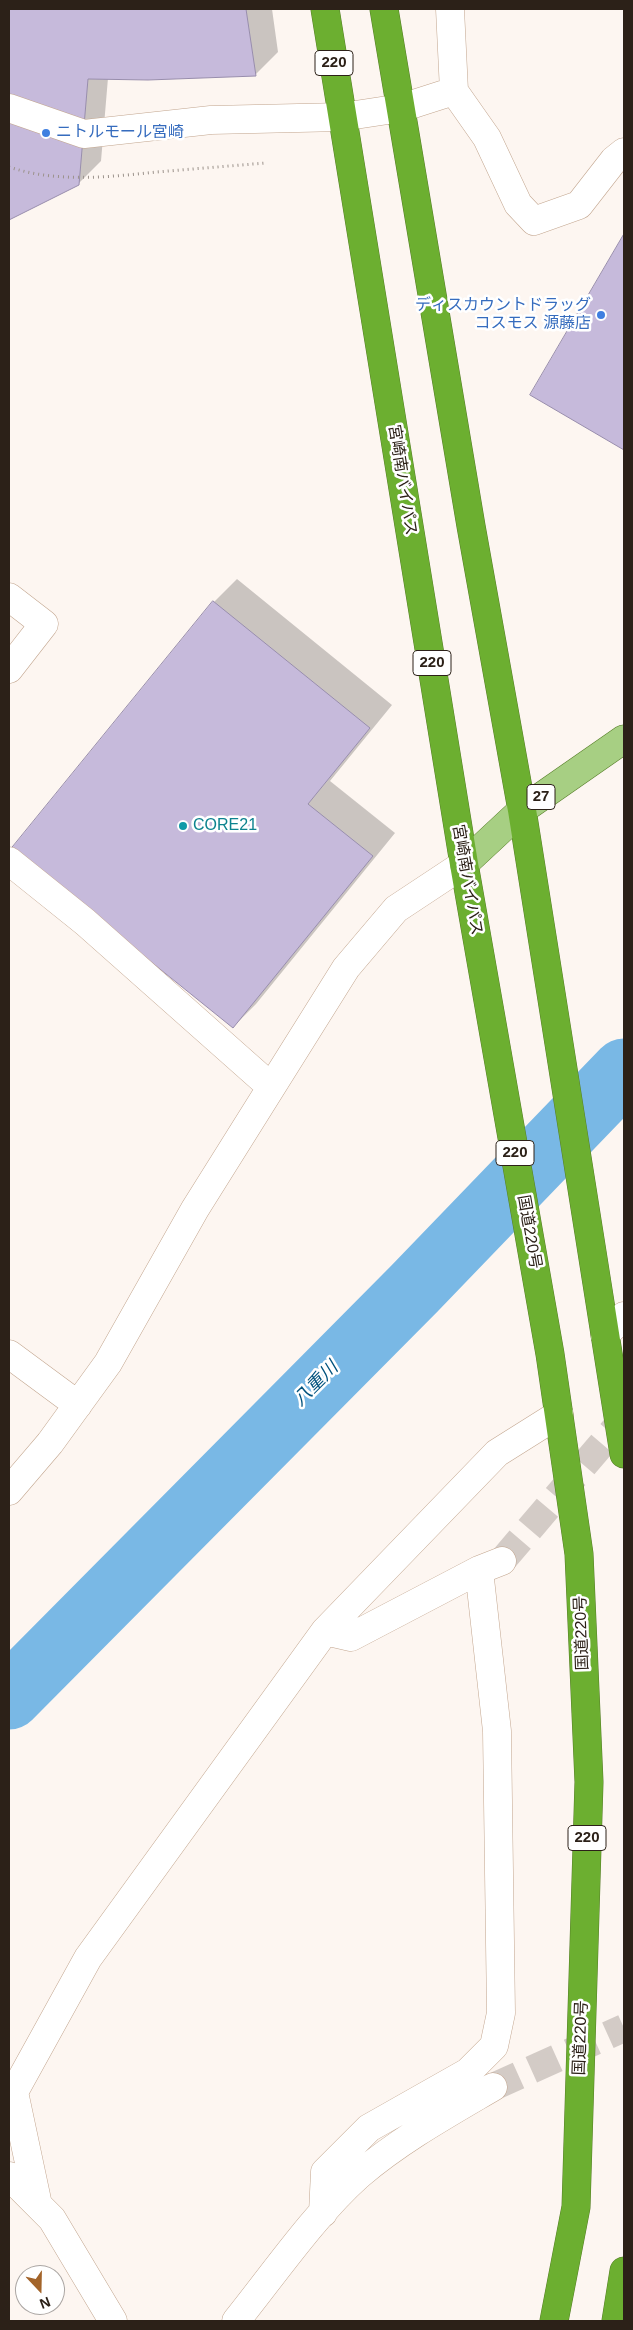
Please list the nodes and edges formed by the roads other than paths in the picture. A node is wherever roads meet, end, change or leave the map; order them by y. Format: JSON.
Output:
{"nodes":[{"id":1,"x":325,"y":9,"type":"edge"},
{"id":2,"x":384,"y":9,"type":"edge"},
{"id":3,"x":450,"y":9,"type":"edge"},
{"id":4,"x":454,"y":91,"type":"junction"},
{"id":5,"x":9,"y":108,"type":"edge"},
{"id":6,"x":401,"y":108,"type":"junction"},
{"id":7,"x":342,"y":117,"type":"junction"},
{"id":8,"x":624,"y":152,"type":"edge"},
{"id":9,"x":9,"y":597,"type":"edge"},
{"id":10,"x":9,"y":669,"type":"edge"},
{"id":11,"x":624,"y":739,"type":"edge"},
{"id":12,"x":522,"y":810,"type":"junction"},
{"id":13,"x":9,"y":861,"type":"edge"},
{"id":14,"x":464,"y":864,"type":"junction"},
{"id":15,"x":479,"y":951,"type":"joint"},
{"id":16,"x":270,"y":1086,"type":"junction"},
{"id":17,"x":610,"y":1320,"type":"edge"},
{"id":18,"x":9,"y":1354,"type":"edge"},
{"id":19,"x":78,"y":1405,"type":"junction"},
{"id":20,"x":559,"y":1414,"type":"junction"},
{"id":21,"x":624,"y":1454,"type":"edge"},
{"id":22,"x":9,"y":1490,"type":"edge"},
{"id":23,"x":325,"y":1631,"type":"junction"},
{"id":24,"x":493,"y":2088,"type":"tunnel mouth"},
{"id":25,"x":9,"y":2176,"type":"edge"},
{"id":26,"x":38,"y":2205,"type":"junction"},
{"id":27,"x":322,"y":2213,"type":"junction"},
{"id":28,"x":624,"y":2271,"type":"edge"},
{"id":29,"x":113,"y":2321,"type":"edge"},
{"id":30,"x":236,"y":2321,"type":"edge"},
{"id":31,"x":554,"y":2321,"type":"edge"},
{"id":32,"x":616,"y":2321,"type":"edge"}],
"edges":[{"from":1,"to":7,"type":"highway","name":"宮崎南バイパス","number":"220"},
{"from":2,"to":6,"type":"highway"},
{"from":3,"to":4,"type":"street"},
{"from":4,"to":6,"type":"street"},
{"from":4,"to":8,"type":"street"},
{"from":5,"to":7,"type":"street"},
{"from":6,"to":7,"type":"street"},
{"from":6,"to":12,"type":"highway"},
{"from":7,"to":14,"type":"highway","name":"宮崎南バイパス","number":"220"},
{"from":9,"to":10,"type":"street"},
{"from":11,"to":12,"type":"main road","number":"27"},
{"from":12,"to":14,"type":"main road","number":"27"},
{"from":12,"to":17,"type":"highway"},
{"from":13,"to":16,"type":"street"},
{"from":14,"to":15,"type":"highway","name":"宮崎南バイパス","number":"220"},
{"from":14,"to":16,"type":"street"},
{"from":15,"to":20,"type":"highway","name":"国道220号","number":"220"},
{"from":16,"to":19,"type":"street"},
{"from":17,"to":21,"type":"highway"},
{"from":18,"to":19,"type":"street"},
{"from":19,"to":22,"type":"street"},
{"from":20,"to":23,"type":"street"},
{"from":20,"to":31,"type":"highway","name":"国道220号","number":"220"},
{"from":23,"to":26,"type":"street"},
{"from":23,"to":27,"type":"street"},
{"from":24,"to":27,"type":"street"},
{"from":25,"to":26,"type":"street"},
{"from":26,"to":29,"type":"street"},
{"from":27,"to":30,"type":"street"},
{"from":28,"to":32,"type":"highway"}]}
